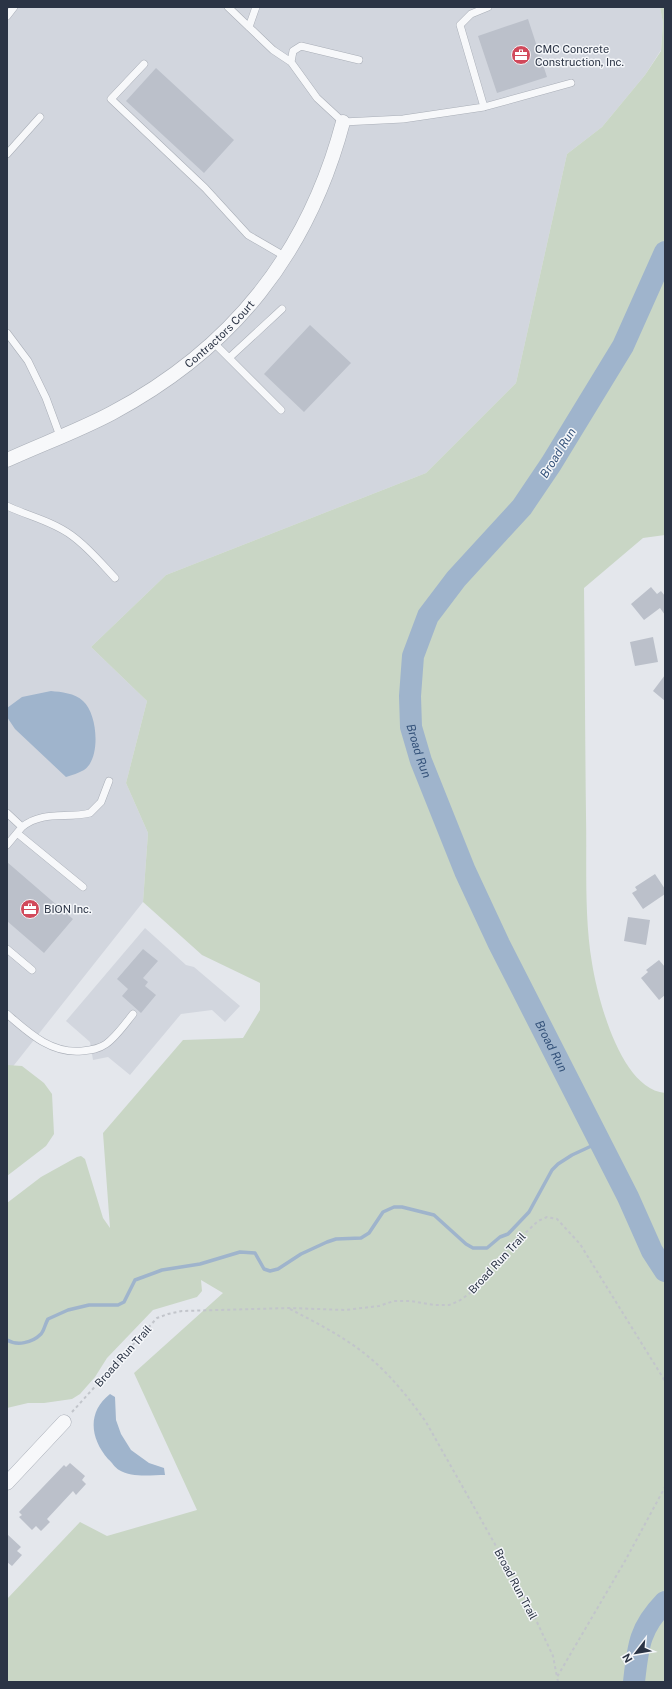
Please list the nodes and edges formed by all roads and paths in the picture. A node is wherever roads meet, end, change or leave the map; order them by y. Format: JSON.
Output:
{"nodes":[{"id":1,"x":14,"y":7,"type":"edge"},
{"id":2,"x":228,"y":7,"type":"edge"},
{"id":3,"x":256,"y":7,"type":"edge"},
{"id":4,"x":488,"y":7,"type":"edge"},
{"id":5,"x":7,"y":16,"type":"edge"},
{"id":6,"x":249,"y":27,"type":"junction"},
{"id":7,"x":359,"y":60,"type":"dead end"},
{"id":8,"x":291,"y":62,"type":"junction"},
{"id":9,"x":144,"y":64,"type":"dead end"},
{"id":10,"x":571,"y":83,"type":"dead end"},
{"id":11,"x":484,"y":108,"type":"junction"},
{"id":12,"x":40,"y":117,"type":"dead end"},
{"id":13,"x":343,"y":122,"type":"junction"},
{"id":14,"x":7,"y":154,"type":"edge"},
{"id":15,"x":286,"y":257,"type":"junction"},
{"id":16,"x":282,"y":309,"type":"dead end"},
{"id":17,"x":7,"y":333,"type":"edge"},
{"id":18,"x":213,"y":342,"type":"junction"},
{"id":19,"x":229,"y":358,"type":"junction"},
{"id":20,"x":281,"y":410,"type":"dead end"},
{"id":21,"x":60,"y":436,"type":"junction"},
{"id":22,"x":7,"y":460,"type":"edge"},
{"id":23,"x":7,"y":506,"type":"edge"},
{"id":24,"x":115,"y":578,"type":"dead end"},
{"id":25,"x":109,"y":781,"type":"dead end"},
{"id":26,"x":7,"y":814,"type":"edge"},
{"id":27,"x":22,"y":827,"type":"junction"},
{"id":28,"x":17,"y":833,"type":"junction"},
{"id":29,"x":7,"y":845,"type":"edge"},
{"id":30,"x":83,"y":887,"type":"dead end"},
{"id":31,"x":7,"y":949,"type":"edge"},
{"id":32,"x":32,"y":970,"type":"dead end"},
{"id":33,"x":7,"y":1014,"type":"edge"},
{"id":34,"x":133,"y":1014,"type":"dead end"},
{"id":35,"x":289,"y":1308,"type":"junction"},
{"id":36,"x":665,"y":1382,"type":"edge"},
{"id":37,"x":64,"y":1422,"type":"joint"},
{"id":38,"x":7,"y":1483,"type":"edge"},
{"id":39,"x":665,"y":1487,"type":"edge"},
{"id":40,"x":557,"y":1677,"type":"junction"},
{"id":41,"x":558,"y":1682,"type":"edge"}],
"edges":[{"from":1,"to":5,"type":"lane"},
{"from":2,"to":6,"type":"lane"},
{"from":3,"to":6,"type":"lane"},
{"from":4,"to":11,"type":"lane"},
{"from":6,"to":8,"type":"lane"},
{"from":7,"to":8,"type":"lane"},
{"from":8,"to":13,"type":"lane"},
{"from":9,"to":15,"type":"lane"},
{"from":10,"to":11,"type":"lane"},
{"from":11,"to":13,"type":"lane"},
{"from":12,"to":14,"type":"lane"},
{"from":13,"to":15,"type":"street","name":"Contractors Court"},
{"from":15,"to":18,"type":"street","name":"Contractors Court"},
{"from":16,"to":19,"type":"lane"},
{"from":17,"to":21,"type":"lane"},
{"from":18,"to":19,"type":"lane"},
{"from":18,"to":21,"type":"street","name":"Contractors Court"},
{"from":19,"to":20,"type":"lane"},
{"from":21,"to":22,"type":"street","name":"Contractors Court"},
{"from":23,"to":24,"type":"lane"},
{"from":25,"to":27,"type":"lane"},
{"from":26,"to":27,"type":"lane"},
{"from":27,"to":28,"type":"lane"},
{"from":28,"to":29,"type":"lane"},
{"from":28,"to":30,"type":"lane"},
{"from":31,"to":32,"type":"lane"},
{"from":33,"to":34,"type":"lane"},
{"from":35,"to":36,"type":"path","name":"Broad Run Trail"},
{"from":35,"to":37,"type":"path","name":"Broad Run Trail"},
{"from":35,"to":40,"type":"path","name":"Broad Run Trail"},
{"from":37,"to":38,"type":"street"},
{"from":39,"to":40,"type":"path"},
{"from":40,"to":41,"type":"path","name":"Broad Run Trail"}]}
